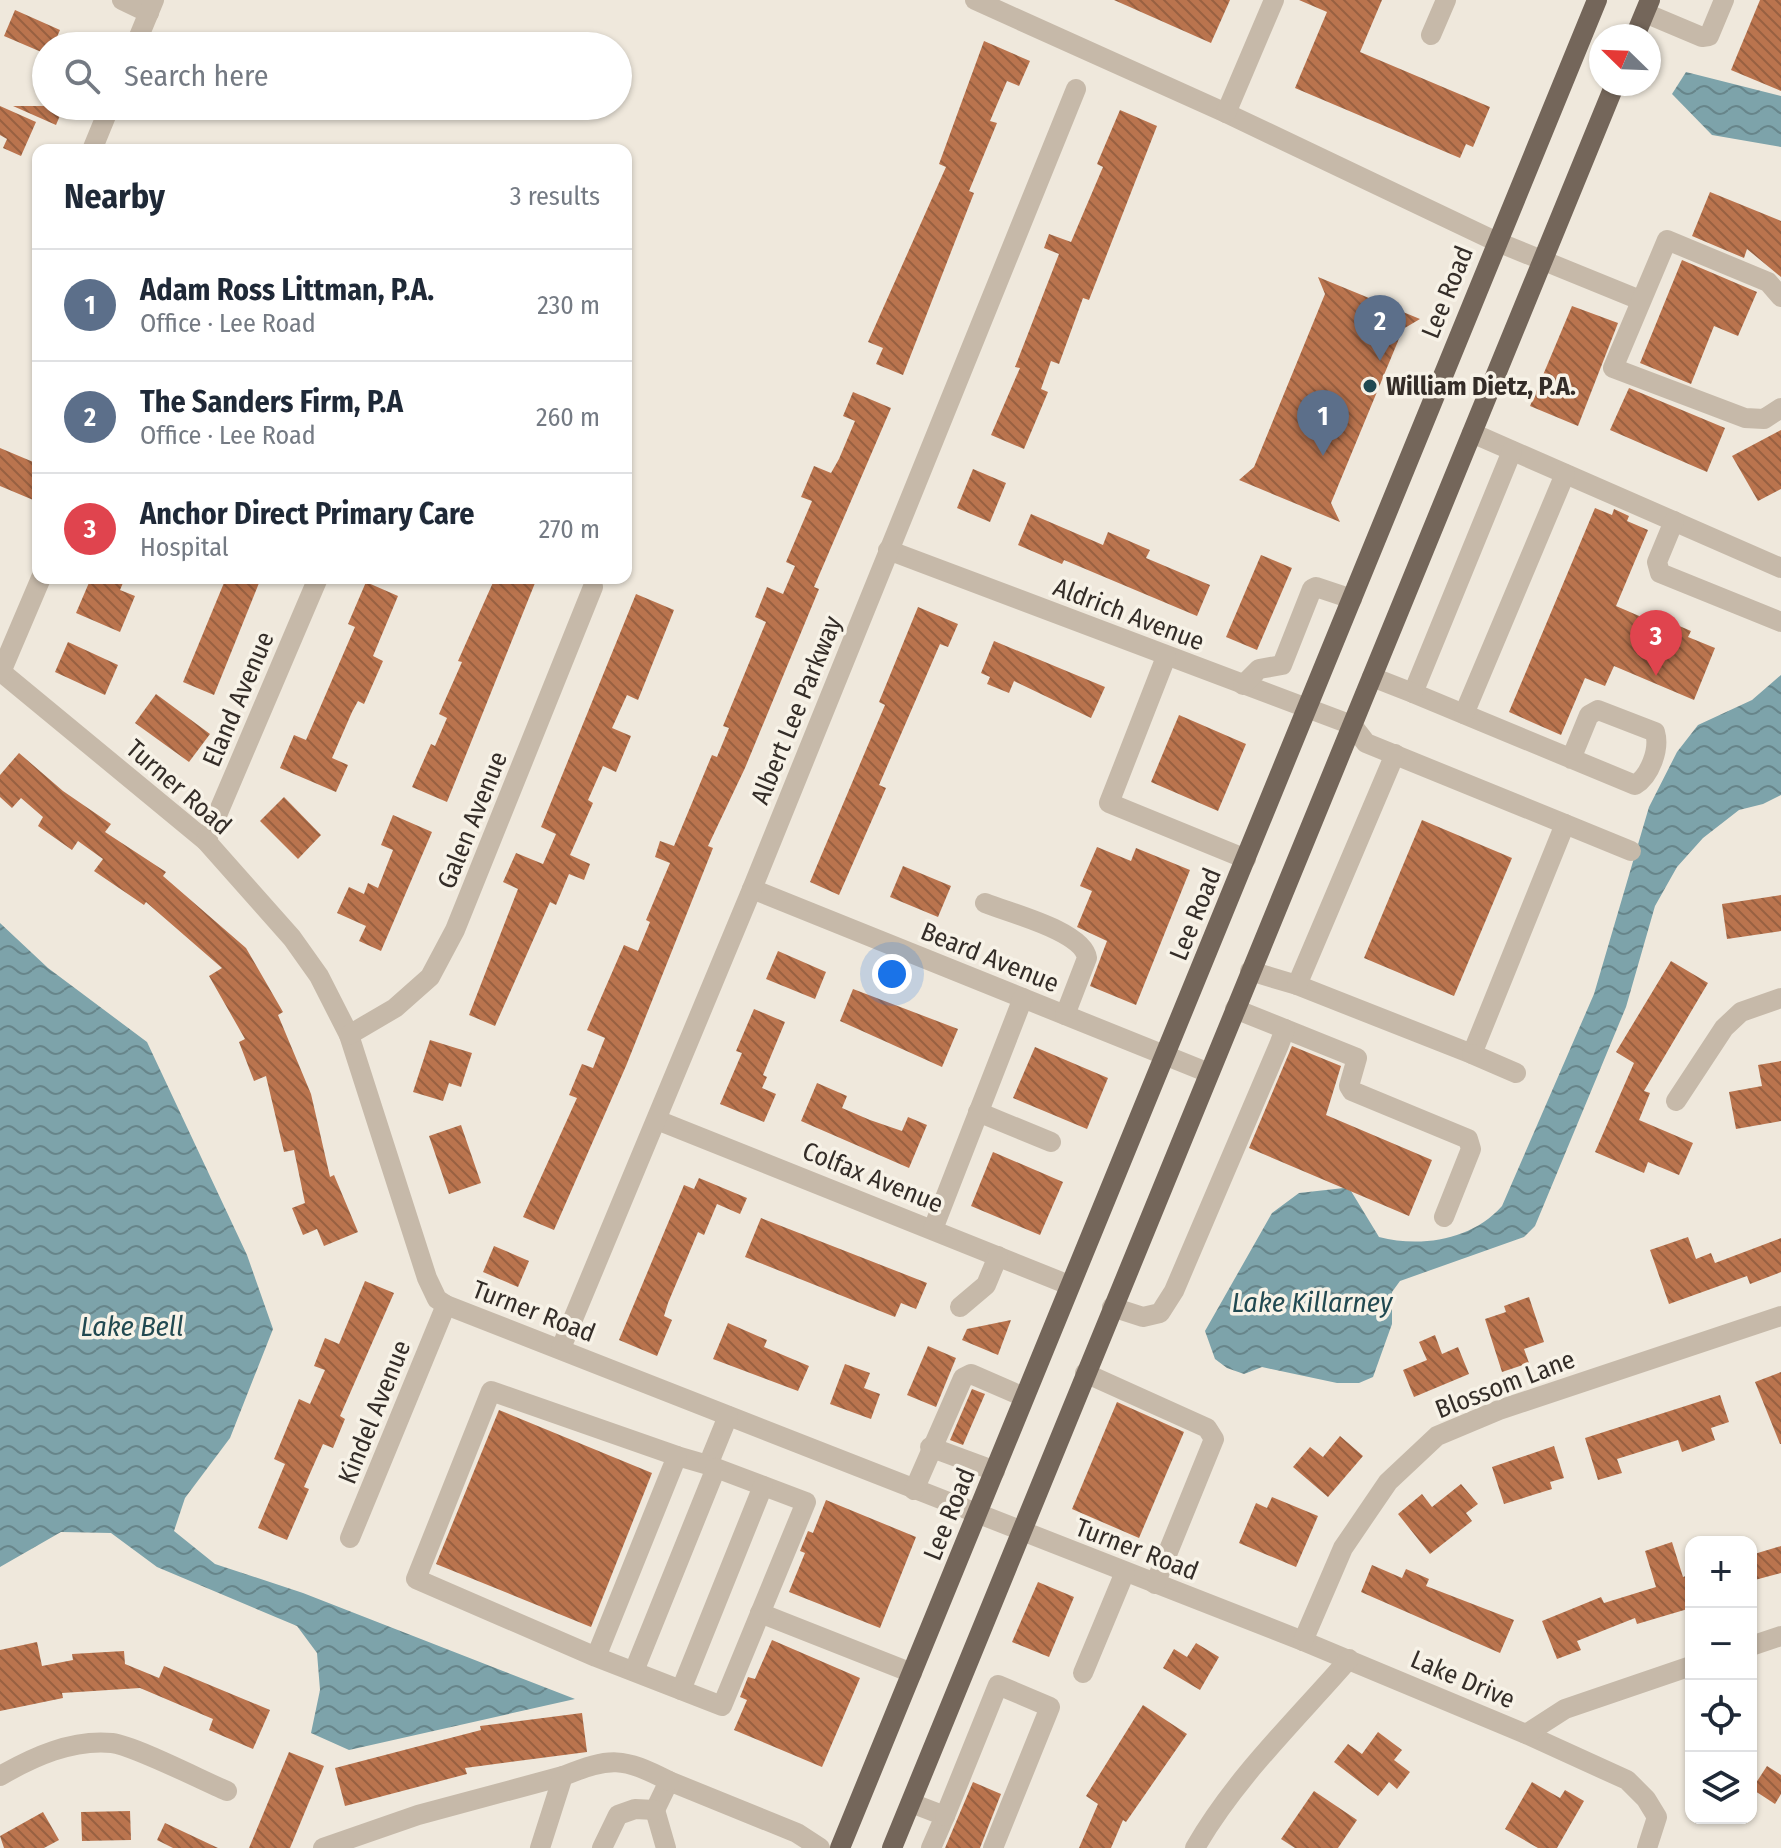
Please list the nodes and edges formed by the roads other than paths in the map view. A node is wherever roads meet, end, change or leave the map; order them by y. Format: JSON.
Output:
{"nodes":[{"id":1,"x":122,"y":0,"type":"edge"},
{"id":2,"x":975,"y":0,"type":"edge"},
{"id":3,"x":1274,"y":0,"type":"edge"},
{"id":4,"x":1446,"y":0,"type":"edge"},
{"id":5,"x":1597,"y":0,"type":"edge"},
{"id":6,"x":1724,"y":0,"type":"edge"},
{"id":7,"x":152,"y":6,"type":"edge"},
{"id":8,"x":1648,"y":6,"type":"edge"},
{"id":9,"x":141,"y":32,"type":"edge"},
{"id":10,"x":1431,"y":35,"type":"dead end"},
{"id":11,"x":1076,"y":89,"type":"dead end"},
{"id":12,"x":1610,"y":96,"type":"edge"},
{"id":13,"x":1226,"y":113,"type":"junction"},
{"id":14,"x":104,"y":120,"type":"edge"},
{"id":15,"x":94,"y":144,"type":"edge"},
{"id":16,"x":1495,"y":241,"type":"junction"},
{"id":17,"x":1543,"y":260,"type":"junction"},
{"id":18,"x":1781,"y":297,"type":"edge"},
{"id":19,"x":1640,"y":300,"type":"junction"},
{"id":20,"x":1781,"y":408,"type":"edge"},
{"id":21,"x":1472,"y":433,"type":"junction"},
{"id":22,"x":1512,"y":451,"type":"junction"},
{"id":23,"x":1565,"y":474,"type":"junction"},
{"id":24,"x":1674,"y":521,"type":"junction"},
{"id":25,"x":888,"y":550,"type":"junction"},
{"id":26,"x":1781,"y":568,"type":"edge"},
{"id":27,"x":38,"y":584,"type":"edge"},
{"id":28,"x":315,"y":584,"type":"edge"},
{"id":29,"x":593,"y":587,"type":"dead end"},
{"id":30,"x":1352,"y":599,"type":"junction"},
{"id":31,"x":1781,"y":622,"type":"edge"},
{"id":32,"x":1166,"y":657,"type":"junction"},
{"id":33,"x":0,"y":672,"type":"edge"},
{"id":34,"x":1372,"y":677,"type":"junction"},
{"id":35,"x":1243,"y":685,"type":"junction"},
{"id":36,"x":1413,"y":693,"type":"junction"},
{"id":37,"x":1308,"y":709,"type":"junction"},
{"id":38,"x":1464,"y":714,"type":"junction"},
{"id":39,"x":1352,"y":725,"type":"junction"},
{"id":40,"x":1395,"y":754,"type":"junction"},
{"id":41,"x":1571,"y":759,"type":"dead end"},
{"id":42,"x":1565,"y":824,"type":"junction"},
{"id":43,"x":206,"y":841,"type":"junction"},
{"id":44,"x":1631,"y":851,"type":"dead end"},
{"id":45,"x":1246,"y":859,"type":"junction"},
{"id":46,"x":752,"y":889,"type":"junction"},
{"id":47,"x":985,"y":903,"type":"dead end"},
{"id":48,"x":1250,"y":971,"type":"junction"},
{"id":49,"x":1297,"y":985,"type":"junction"},
{"id":50,"x":1023,"y":998,"type":"junction"},
{"id":51,"x":1781,"y":998,"type":"edge"},
{"id":52,"x":1235,"y":1009,"type":"junction"},
{"id":53,"x":1065,"y":1015,"type":"junction"},
{"id":54,"x":1285,"y":1029,"type":"junction"},
{"id":55,"x":349,"y":1035,"type":"junction"},
{"id":56,"x":1472,"y":1054,"type":"junction"},
{"id":57,"x":1165,"y":1056,"type":"junction"},
{"id":58,"x":1209,"y":1073,"type":"junction"},
{"id":59,"x":1516,"y":1073,"type":"dead end"},
{"id":60,"x":1676,"y":1101,"type":"dead end"},
{"id":61,"x":978,"y":1112,"type":"junction"},
{"id":62,"x":657,"y":1120,"type":"junction"},
{"id":63,"x":1051,"y":1142,"type":"dead end"},
{"id":64,"x":1444,"y":1217,"type":"dead end"},
{"id":65,"x":933,"y":1229,"type":"junction"},
{"id":66,"x":998,"y":1256,"type":"junction"},
{"id":67,"x":1069,"y":1285,"type":"junction"},
{"id":68,"x":446,"y":1305,"type":"junction"},
{"id":69,"x":960,"y":1307,"type":"dead end"},
{"id":70,"x":1112,"y":1307,"type":"junction"},
{"id":71,"x":1781,"y":1316,"type":"edge"},
{"id":72,"x":561,"y":1348,"type":"junction"},
{"id":73,"x":1085,"y":1373,"type":"junction"},
{"id":74,"x":1024,"y":1397,"type":"junction"},
{"id":75,"x":728,"y":1416,"type":"junction"},
{"id":76,"x":930,"y":1447,"type":"junction"},
{"id":77,"x":677,"y":1456,"type":"junction"},
{"id":78,"x":712,"y":1466,"type":"junction"},
{"id":79,"x":995,"y":1471,"type":"junction"},
{"id":80,"x":763,"y":1486,"type":"junction"},
{"id":81,"x":914,"y":1490,"type":"junction"},
{"id":82,"x":977,"y":1515,"type":"junction"},
{"id":83,"x":1021,"y":1532,"type":"junction"},
{"id":84,"x":350,"y":1538,"type":"dead end"},
{"id":85,"x":1125,"y":1572,"type":"junction"},
{"id":86,"x":1155,"y":1584,"type":"junction"},
{"id":87,"x":760,"y":1613,"type":"junction"},
{"id":88,"x":1781,"y":1636,"type":"edge"},
{"id":89,"x":1303,"y":1641,"type":"junction"},
{"id":90,"x":1757,"y":1644,"type":"edge"},
{"id":91,"x":596,"y":1657,"type":"junction"},
{"id":92,"x":1349,"y":1659,"type":"junction"},
{"id":93,"x":1685,"y":1668,"type":"edge"},
{"id":94,"x":634,"y":1671,"type":"junction"},
{"id":95,"x":912,"y":1673,"type":"junction"},
{"id":96,"x":1083,"y":1673,"type":"dead end"},
{"id":97,"x":681,"y":1690,"type":"junction"},
{"id":98,"x":1526,"y":1734,"type":"junction"},
{"id":99,"x":0,"y":1776,"type":"edge"},
{"id":100,"x":563,"y":1776,"type":"junction"},
{"id":101,"x":669,"y":1781,"type":"junction"},
{"id":102,"x":227,"y":1791,"type":"dead end"},
{"id":103,"x":911,"y":1803,"type":"junction"},
{"id":104,"x":655,"y":1810,"type":"junction"},
{"id":105,"x":945,"y":1816,"type":"junction"},
{"id":106,"x":323,"y":1848,"type":"edge"},
{"id":107,"x":540,"y":1848,"type":"edge"},
{"id":108,"x":602,"y":1848,"type":"edge"},
{"id":109,"x":666,"y":1848,"type":"edge"},
{"id":110,"x":820,"y":1848,"type":"edge"},
{"id":111,"x":840,"y":1848,"type":"edge"},
{"id":112,"x":892,"y":1848,"type":"edge"},
{"id":113,"x":931,"y":1848,"type":"edge"},
{"id":114,"x":993,"y":1848,"type":"edge"},
{"id":115,"x":1195,"y":1848,"type":"edge"},
{"id":116,"x":1647,"y":1848,"type":"edge"}],
"edges":[{"from":1,"to":7,"type":"street"},
{"from":2,"to":13,"type":"street"},
{"from":3,"to":13,"type":"street"},
{"from":4,"to":10,"type":"street"},
{"from":5,"to":16,"type":"main road","name":"Lee Road"},
{"from":6,"to":8,"type":"street"},
{"from":7,"to":9,"type":"street"},
{"from":11,"to":25,"type":"street","name":"Albert Lee Parkway"},
{"from":12,"to":17,"type":"main road"},
{"from":13,"to":16,"type":"street"},
{"from":14,"to":15,"type":"street"},
{"from":16,"to":17,"type":"street"},
{"from":16,"to":30,"type":"main road","name":"Lee Road"},
{"from":17,"to":19,"type":"street"},
{"from":17,"to":21,"type":"main road"},
{"from":18,"to":19,"type":"street"},
{"from":19,"to":20,"type":"street"},
{"from":21,"to":22,"type":"street"},
{"from":21,"to":34,"type":"main road"},
{"from":22,"to":23,"type":"street"},
{"from":22,"to":36,"type":"street"},
{"from":23,"to":24,"type":"street"},
{"from":23,"to":38,"type":"street"},
{"from":24,"to":26,"type":"street"},
{"from":24,"to":31,"type":"street"},
{"from":25,"to":32,"type":"street","name":"Aldrich Avenue"},
{"from":25,"to":46,"type":"street","name":"Albert Lee Parkway"},
{"from":27,"to":33,"type":"street"},
{"from":28,"to":43,"type":"street","name":"Eland Avenue"},
{"from":29,"to":55,"type":"street","name":"Galen Avenue"},
{"from":30,"to":35,"type":"street"},
{"from":30,"to":37,"type":"main road","name":"Lee Road"},
{"from":32,"to":35,"type":"street","name":"Aldrich Avenue"},
{"from":32,"to":45,"type":"street"},
{"from":33,"to":43,"type":"street","name":"Turner Road"},
{"from":34,"to":36,"type":"street"},
{"from":34,"to":39,"type":"main road"},
{"from":35,"to":37,"type":"street","name":"Aldrich Avenue"},
{"from":36,"to":38,"type":"street"},
{"from":37,"to":39,"type":"street","name":"Aldrich Avenue"},
{"from":37,"to":45,"type":"main road","name":"Lee Road"},
{"from":38,"to":41,"type":"street"},
{"from":39,"to":40,"type":"street","name":"Aldrich Avenue"},
{"from":39,"to":48,"type":"main road"},
{"from":40,"to":42,"type":"street","name":"Aldrich Avenue"},
{"from":40,"to":49,"type":"street"},
{"from":42,"to":44,"type":"street","name":"Aldrich Avenue"},
{"from":42,"to":56,"type":"street"},
{"from":43,"to":55,"type":"street","name":"Turner Road"},
{"from":45,"to":57,"type":"main road","name":"Lee Road"},
{"from":46,"to":50,"type":"street","name":"Beard Avenue"},
{"from":46,"to":62,"type":"street","name":"Albert Lee Parkway"},
{"from":47,"to":53,"type":"street"},
{"from":48,"to":49,"type":"street"},
{"from":48,"to":52,"type":"main road"},
{"from":49,"to":56,"type":"street"},
{"from":50,"to":53,"type":"street","name":"Beard Avenue"},
{"from":50,"to":61,"type":"street"},
{"from":51,"to":60,"type":"street"},
{"from":52,"to":54,"type":"street"},
{"from":52,"to":58,"type":"main road"},
{"from":53,"to":57,"type":"street","name":"Beard Avenue"},
{"from":54,"to":64,"type":"street"},
{"from":54,"to":70,"type":"street"},
{"from":55,"to":68,"type":"street","name":"Turner Road"},
{"from":56,"to":59,"type":"street"},
{"from":57,"to":58,"type":"street","name":"Beard Avenue"},
{"from":57,"to":67,"type":"main road","name":"Lee Road"},
{"from":58,"to":70,"type":"main road"},
{"from":61,"to":63,"type":"street"},
{"from":61,"to":65,"type":"street"},
{"from":62,"to":65,"type":"street","name":"Colfax Avenue"},
{"from":62,"to":72,"type":"street","name":"Albert Lee Parkway"},
{"from":65,"to":66,"type":"street","name":"Colfax Avenue"},
{"from":66,"to":67,"type":"street","name":"Colfax Avenue"},
{"from":66,"to":69,"type":"street"},
{"from":67,"to":74,"type":"main road","name":"Lee Road"},
{"from":68,"to":72,"type":"street","name":"Turner Road"},
{"from":68,"to":84,"type":"street","name":"Kindel Avenue"},
{"from":70,"to":73,"type":"main road"},
{"from":71,"to":89,"type":"street","name":"Blossom Lane"},
{"from":72,"to":75,"type":"street","name":"Turner Road"},
{"from":73,"to":83,"type":"main road"},
{"from":73,"to":86,"type":"street"},
{"from":74,"to":76,"type":"street"},
{"from":74,"to":79,"type":"main road","name":"Lee Road"},
{"from":75,"to":78,"type":"street"},
{"from":75,"to":81,"type":"street","name":"Turner Road"},
{"from":76,"to":79,"type":"street"},
{"from":76,"to":81,"type":"street"},
{"from":77,"to":78,"type":"street"},
{"from":77,"to":91,"type":"street"},
{"from":77,"to":91,"type":"street"},
{"from":78,"to":80,"type":"street"},
{"from":78,"to":94,"type":"street"},
{"from":79,"to":82,"type":"main road","name":"Lee Road"},
{"from":80,"to":87,"type":"street"},
{"from":80,"to":97,"type":"street"},
{"from":81,"to":82,"type":"street","name":"Turner Road"},
{"from":82,"to":83,"type":"street","name":"Turner Road"},
{"from":82,"to":95,"type":"main road","name":"Lee Road"},
{"from":83,"to":85,"type":"street","name":"Turner Road"},
{"from":83,"to":103,"type":"main road"},
{"from":85,"to":86,"type":"street","name":"Turner Road"},
{"from":85,"to":96,"type":"street"},
{"from":86,"to":89,"type":"street","name":"Turner Road"},
{"from":87,"to":95,"type":"street"},
{"from":87,"to":97,"type":"street"},
{"from":88,"to":90,"type":"street"},
{"from":89,"to":92,"type":"street","name":"Lake Drive"},
{"from":91,"to":94,"type":"street"},
{"from":92,"to":98,"type":"street","name":"Lake Drive"},
{"from":92,"to":115,"type":"street"},
{"from":93,"to":98,"type":"street","name":"Lake Drive"},
{"from":94,"to":97,"type":"street"},
{"from":95,"to":111,"type":"main road","name":"Lee Road"},
{"from":98,"to":116,"type":"street"},
{"from":99,"to":102,"type":"street"},
{"from":100,"to":101,"type":"street"},
{"from":100,"to":106,"type":"street"},
{"from":100,"to":107,"type":"street"},
{"from":101,"to":104,"type":"street"},
{"from":101,"to":110,"type":"street"},
{"from":103,"to":105,"type":"street"},
{"from":103,"to":112,"type":"main road"},
{"from":104,"to":108,"type":"street"},
{"from":104,"to":109,"type":"street"},
{"from":105,"to":113,"type":"street"},
{"from":105,"to":114,"type":"street"}]}
